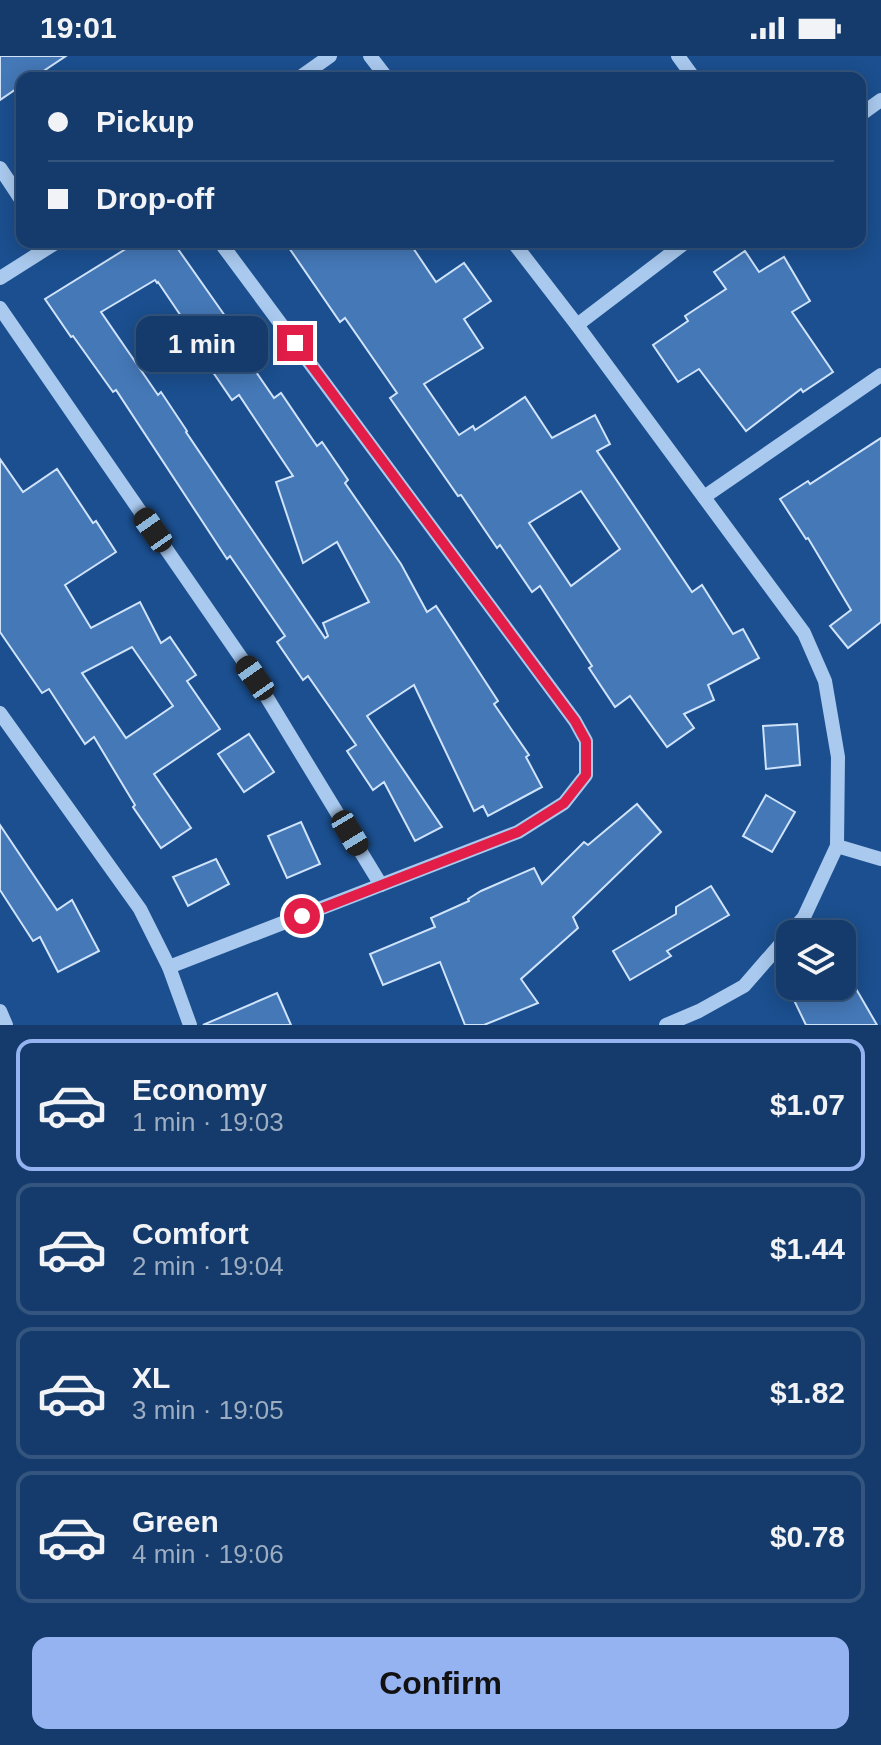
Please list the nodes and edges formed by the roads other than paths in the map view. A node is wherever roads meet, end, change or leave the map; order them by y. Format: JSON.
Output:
{"nodes":[{"id":1,"x":330,"y":56,"type":"edge"},
{"id":2,"x":370,"y":56,"type":"edge"},
{"id":3,"x":307,"y":72,"type":"edge"},
{"id":4,"x":382,"y":72,"type":"edge"},
{"id":5,"x":0,"y":168,"type":"edge"},
{"id":6,"x":16,"y":192,"type":"edge"},
{"id":7,"x":45,"y":248,"type":"edge"},
{"id":8,"x":224,"y":248,"type":"edge"},
{"id":9,"x":518,"y":248,"type":"edge"},
{"id":10,"x":678,"y":248,"type":"edge"},
{"id":11,"x":0,"y":278,"type":"edge"},
{"id":12,"x":0,"y":308,"type":"edge"},
{"id":13,"x":577,"y":325,"type":"junction"},
{"id":14,"x":881,"y":375,"type":"edge"},
{"id":15,"x":704,"y":497,"type":"junction"},
{"id":16,"x":0,"y":713,"type":"edge"},
{"id":17,"x":837,"y":846,"type":"junction"},
{"id":18,"x":881,"y":859,"type":"edge"},
{"id":19,"x":381,"y":885,"type":"junction"},
{"id":20,"x":169,"y":967,"type":"junction"},
{"id":21,"x":0,"y":1011,"type":"edge"},
{"id":22,"x":6,"y":1025,"type":"edge"},
{"id":23,"x":190,"y":1025,"type":"edge"},
{"id":24,"x":666,"y":1025,"type":"edge"}],
"edges":[{"from":1,"to":3,"type":"street"},
{"from":2,"to":4,"type":"street"},
{"from":5,"to":6,"type":"street"},
{"from":7,"to":11,"type":"street"},
{"from":8,"to":19,"type":"street"},
{"from":9,"to":13,"type":"street"},
{"from":10,"to":13,"type":"street"},
{"from":12,"to":19,"type":"street"},
{"from":13,"to":15,"type":"street"},
{"from":14,"to":15,"type":"street"},
{"from":15,"to":17,"type":"street"},
{"from":16,"to":20,"type":"street"},
{"from":17,"to":18,"type":"street"},
{"from":17,"to":24,"type":"street"},
{"from":19,"to":20,"type":"street"},
{"from":20,"to":23,"type":"street"},
{"from":21,"to":22,"type":"street"}]}
